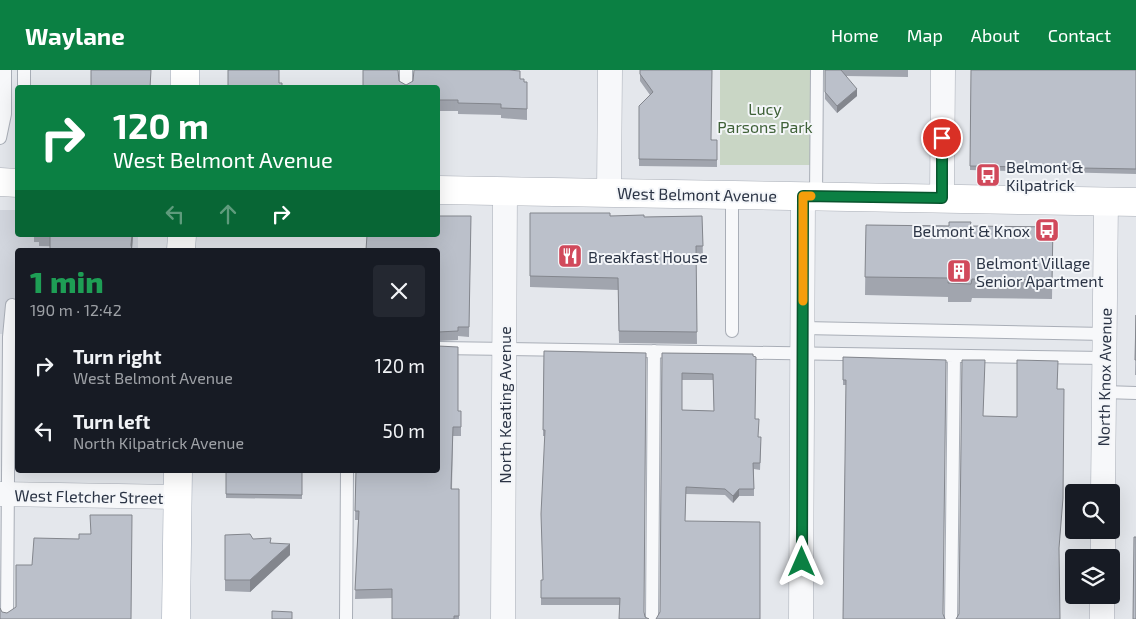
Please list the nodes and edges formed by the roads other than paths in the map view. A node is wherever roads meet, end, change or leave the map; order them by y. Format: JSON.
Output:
{"nodes":[{"id":1,"x":5,"y":70,"type":"edge"},
{"id":2,"x":24,"y":70,"type":"edge"},
{"id":3,"x":185,"y":70,"type":"edge"},
{"id":4,"x":406,"y":70,"type":"edge"},
{"id":5,"x":610,"y":70,"type":"edge"},
{"id":6,"x":818,"y":70,"type":"edge"},
{"id":7,"x":943,"y":70,"type":"edge"},
{"id":8,"x":24,"y":85,"type":"edge"},
{"id":9,"x":185,"y":85,"type":"edge"},
{"id":10,"x":406,"y":85,"type":"edge"},
{"id":11,"x":2,"y":114,"type":"edge"},
{"id":12,"x":0,"y":138,"type":"edge"},
{"id":13,"x":0,"y":182,"type":"edge"},
{"id":14,"x":15,"y":183,"type":"edge"},
{"id":15,"x":440,"y":190,"type":"edge"},
{"id":16,"x":505,"y":191,"type":"junction"},
{"id":17,"x":609,"y":193,"type":"junction"},
{"id":18,"x":732,"y":195,"type":"junction"},
{"id":19,"x":810,"y":196,"type":"junction"},
{"id":20,"x":942,"y":198,"type":"junction"},
{"id":21,"x":1106,"y":201,"type":"junction"},
{"id":22,"x":1136,"y":202,"type":"edge"},
{"id":23,"x":12,"y":305,"type":"dead end"},
{"id":24,"x":803,"y":328,"type":"junction"},
{"id":25,"x":732,"y":331,"type":"dead end"},
{"id":26,"x":1105,"y":334,"type":"junction"},
{"id":27,"x":5,"y":337,"type":"edge"},
{"id":28,"x":440,"y":348,"type":"edge"},
{"id":29,"x":505,"y":349,"type":"junction"},
{"id":30,"x":654,"y":351,"type":"junction"},
{"id":31,"x":802,"y":354,"type":"junction"},
{"id":32,"x":954,"y":356,"type":"junction"},
{"id":33,"x":1104,"y":358,"type":"junction"},
{"id":34,"x":1104,"y":392,"type":"junction"},
{"id":35,"x":1136,"y":392,"type":"edge"},
{"id":36,"x":178,"y":473,"type":"edge"},
{"id":37,"x":347,"y":473,"type":"edge"},
{"id":38,"x":1103,"y":484,"type":"edge"},
{"id":39,"x":4,"y":494,"type":"edge"},
{"id":40,"x":178,"y":497,"type":"junction"},
{"id":41,"x":1102,"y":604,"type":"edge"},
{"id":42,"x":8,"y":619,"type":"edge"},
{"id":43,"x":176,"y":619,"type":"edge"},
{"id":44,"x":346,"y":619,"type":"edge"},
{"id":45,"x":503,"y":619,"type":"edge"},
{"id":46,"x":652,"y":619,"type":"edge"},
{"id":47,"x":801,"y":619,"type":"edge"},
{"id":48,"x":951,"y":619,"type":"edge"},
{"id":49,"x":1102,"y":619,"type":"edge"}],
"edges":[{"from":1,"to":11,"type":"lane"},
{"from":2,"to":8,"type":"lane"},
{"from":3,"to":9,"type":"main road"},
{"from":4,"to":10,"type":"lane"},
{"from":5,"to":17,"type":"street"},
{"from":6,"to":19,"type":"lane"},
{"from":7,"to":20,"type":"street"},
{"from":11,"to":12,"type":"lane"},
{"from":13,"to":14,"type":"main road"},
{"from":15,"to":16,"type":"main road","name":"West Belmont Avenue"},
{"from":16,"to":17,"type":"main road","name":"West Belmont Avenue"},
{"from":16,"to":29,"type":"street","name":"North Keating Avenue"},
{"from":17,"to":18,"type":"main road","name":"West Belmont Avenue"},
{"from":18,"to":19,"type":"main road","name":"West Belmont Avenue"},
{"from":18,"to":25,"type":"lane"},
{"from":19,"to":20,"type":"main road","name":"West Belmont Avenue"},
{"from":19,"to":24,"type":"street"},
{"from":20,"to":21,"type":"main road","name":"West Belmont Avenue"},
{"from":21,"to":22,"type":"main road","name":"West Belmont Avenue"},
{"from":21,"to":26,"type":"street","name":"North Knox Avenue"},
{"from":23,"to":27,"type":"lane"},
{"from":24,"to":26,"type":"lane"},
{"from":24,"to":31,"type":"street"},
{"from":26,"to":33,"type":"street","name":"North Knox Avenue"},
{"from":27,"to":39,"type":"lane"},
{"from":28,"to":29,"type":"lane"},
{"from":29,"to":30,"type":"lane"},
{"from":29,"to":45,"type":"street","name":"North Keating Avenue"},
{"from":30,"to":31,"type":"lane"},
{"from":30,"to":46,"type":"lane"},
{"from":31,"to":32,"type":"lane"},
{"from":31,"to":47,"type":"street"},
{"from":32,"to":33,"type":"lane"},
{"from":32,"to":48,"type":"lane"},
{"from":33,"to":34,"type":"street","name":"North Knox Avenue"},
{"from":34,"to":35,"type":"lane"},
{"from":34,"to":38,"type":"street","name":"North Knox Avenue"},
{"from":36,"to":40,"type":"main road"},
{"from":37,"to":44,"type":"lane"},
{"from":39,"to":40,"type":"street","name":"West Fletcher Street"},
{"from":39,"to":42,"type":"lane"},
{"from":40,"to":43,"type":"main road"},
{"from":41,"to":49,"type":"street"}]}
